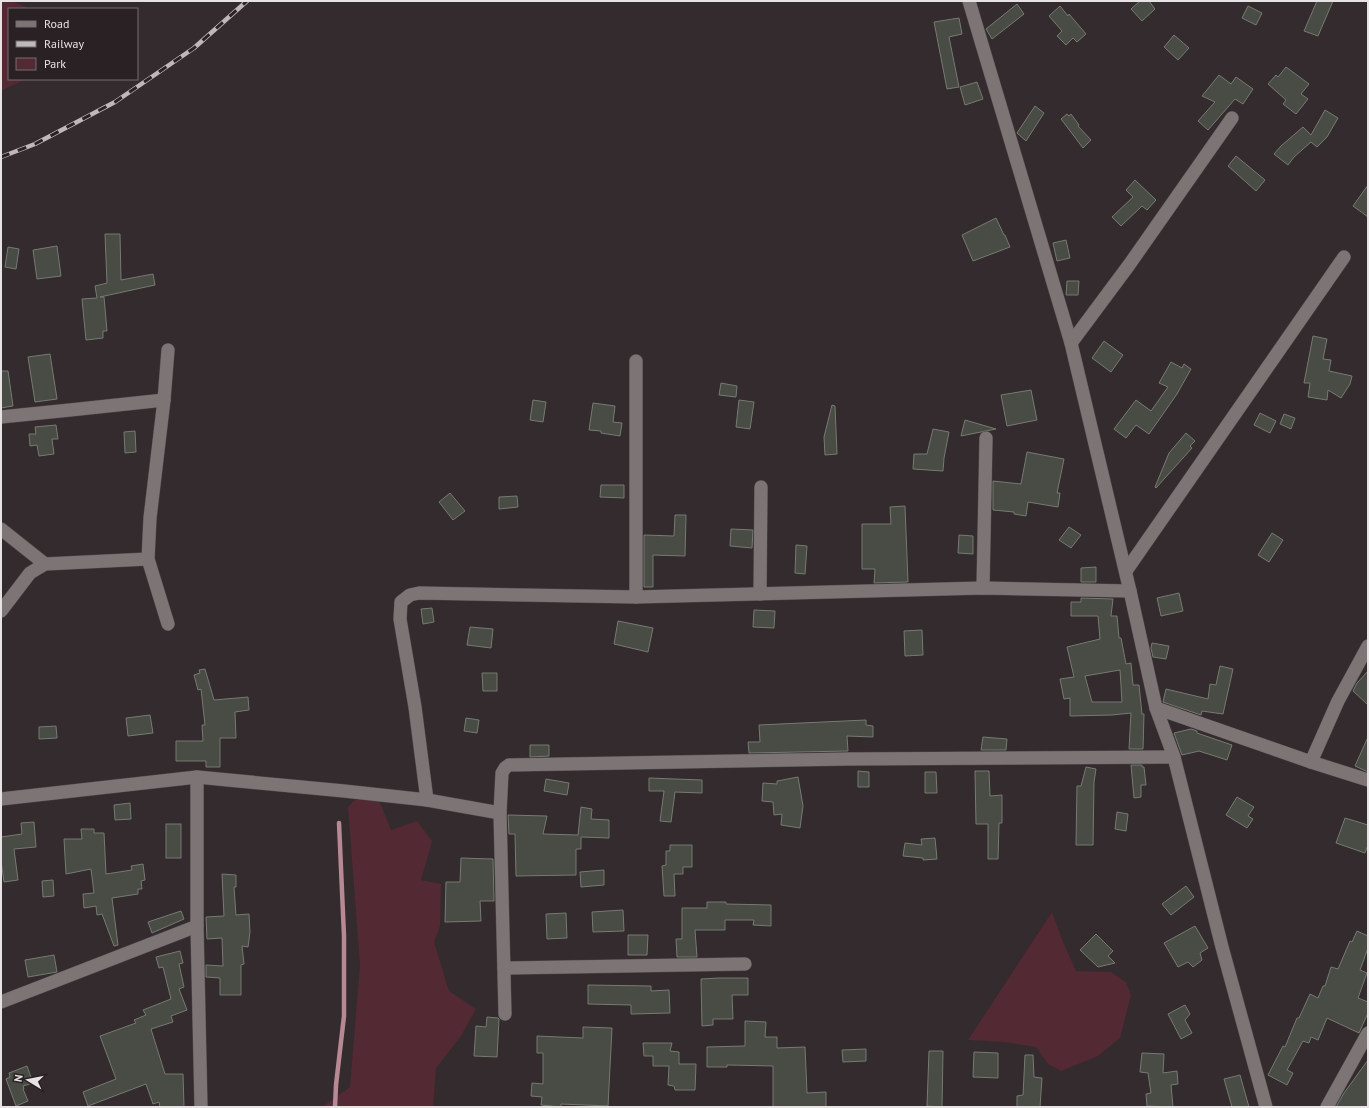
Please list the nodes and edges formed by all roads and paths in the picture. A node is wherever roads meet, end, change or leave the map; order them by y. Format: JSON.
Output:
{"nodes":[{"id":1,"x":969,"y":1,"type":"edge"},
{"id":2,"x":1232,"y":118,"type":"dead end"},
{"id":3,"x":1344,"y":257,"type":"dead end"},
{"id":4,"x":1071,"y":343,"type":"junction"},
{"id":5,"x":168,"y":350,"type":"dead end"},
{"id":6,"x":636,"y":361,"type":"dead end"},
{"id":7,"x":164,"y":400,"type":"junction"},
{"id":8,"x":1,"y":417,"type":"edge"},
{"id":9,"x":986,"y":438,"type":"dead end"},
{"id":10,"x":760,"y":487,"type":"dead end"},
{"id":11,"x":1,"y":529,"type":"edge"},
{"id":12,"x":148,"y":559,"type":"junction"},
{"id":13,"x":45,"y":564,"type":"junction"},
{"id":14,"x":1126,"y":571,"type":"junction"},
{"id":15,"x":983,"y":588,"type":"junction"},
{"id":16,"x":1130,"y":591,"type":"junction"},
{"id":17,"x":760,"y":594,"type":"junction"},
{"id":18,"x":636,"y":597,"type":"junction"},
{"id":19,"x":1,"y":611,"type":"edge"},
{"id":20,"x":168,"y":624,"type":"dead end"},
{"id":21,"x":1368,"y":646,"type":"edge"},
{"id":22,"x":1156,"y":708,"type":"junction"},
{"id":23,"x":1174,"y":757,"type":"junction"},
{"id":24,"x":1311,"y":762,"type":"junction"},
{"id":25,"x":197,"y":777,"type":"junction"},
{"id":26,"x":1368,"y":780,"type":"edge"},
{"id":27,"x":1,"y":799,"type":"edge"},
{"id":28,"x":427,"y":800,"type":"junction"},
{"id":29,"x":500,"y":813,"type":"junction"},
{"id":30,"x":197,"y":926,"type":"junction"},
{"id":31,"x":745,"y":964,"type":"dead end"},
{"id":32,"x":504,"y":968,"type":"junction"},
{"id":33,"x":1,"y":1002,"type":"edge"},
{"id":34,"x":505,"y":1014,"type":"dead end"},
{"id":35,"x":1368,"y":1033,"type":"edge"},
{"id":36,"x":201,"y":1107,"type":"edge"},
{"id":37,"x":1266,"y":1107,"type":"edge"},
{"id":38,"x":1327,"y":1107,"type":"edge"}],
"edges":[{"from":1,"to":4,"type":"street"},
{"from":2,"to":4,"type":"street"},
{"from":3,"to":14,"type":"street"},
{"from":4,"to":14,"type":"street"},
{"from":5,"to":7,"type":"street"},
{"from":6,"to":18,"type":"street"},
{"from":7,"to":8,"type":"street"},
{"from":7,"to":12,"type":"street"},
{"from":9,"to":15,"type":"street"},
{"from":10,"to":17,"type":"street"},
{"from":11,"to":13,"type":"street"},
{"from":12,"to":13,"type":"street"},
{"from":12,"to":20,"type":"street"},
{"from":13,"to":19,"type":"street"},
{"from":14,"to":16,"type":"street"},
{"from":15,"to":16,"type":"street"},
{"from":15,"to":17,"type":"street"},
{"from":16,"to":22,"type":"street"},
{"from":17,"to":18,"type":"street"},
{"from":18,"to":28,"type":"street"},
{"from":21,"to":24,"type":"street"},
{"from":22,"to":23,"type":"street"},
{"from":22,"to":24,"type":"street"},
{"from":23,"to":29,"type":"street"},
{"from":23,"to":37,"type":"street"},
{"from":24,"to":26,"type":"street"},
{"from":25,"to":27,"type":"street"},
{"from":25,"to":28,"type":"street"},
{"from":25,"to":30,"type":"street"},
{"from":28,"to":29,"type":"street"},
{"from":29,"to":32,"type":"street"},
{"from":30,"to":33,"type":"street"},
{"from":30,"to":36,"type":"street"},
{"from":31,"to":32,"type":"street"},
{"from":32,"to":34,"type":"street"},
{"from":35,"to":38,"type":"street"}]}
